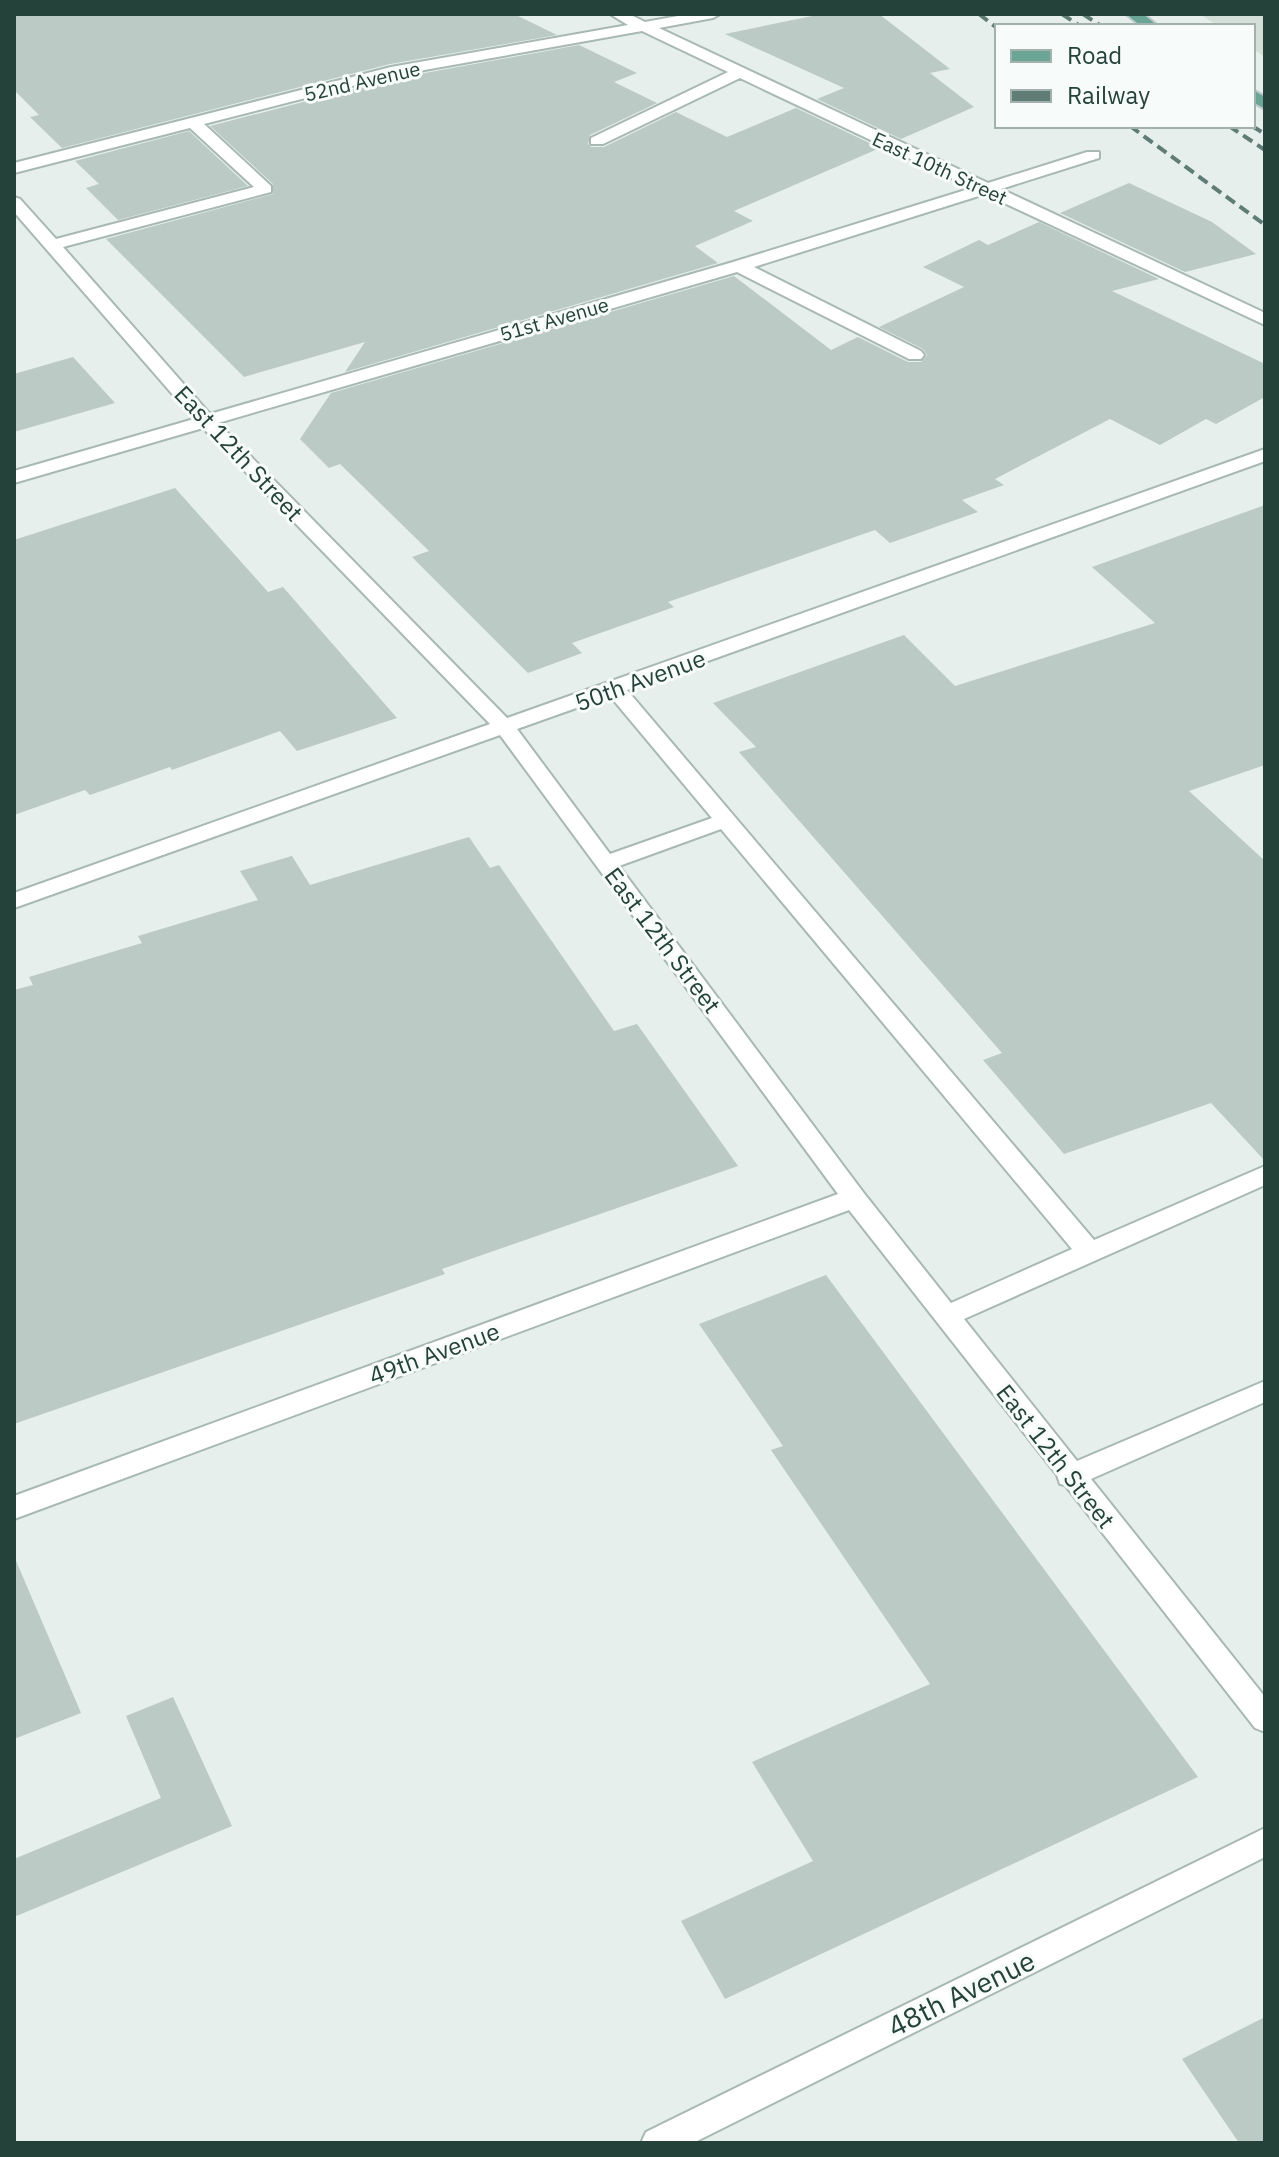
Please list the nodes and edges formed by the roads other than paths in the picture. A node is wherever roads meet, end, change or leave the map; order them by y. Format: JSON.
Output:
{"nodes":[{"id":1,"x":617,"y":14,"type":"edge"},
{"id":2,"x":713,"y":14,"type":"edge"},
{"id":3,"x":648,"y":28,"type":"junction"},
{"id":4,"x":740,"y":72,"type":"junction"},
{"id":5,"x":194,"y":123,"type":"junction"},
{"id":6,"x":597,"y":141,"type":"dead end"},
{"id":7,"x":1093,"y":155,"type":"dead end"},
{"id":8,"x":14,"y":168,"type":"edge"},
{"id":9,"x":983,"y":188,"type":"junction"},
{"id":10,"x":14,"y":202,"type":"edge"},
{"id":11,"x":53,"y":245,"type":"junction"},
{"id":12,"x":739,"y":266,"type":"junction"},
{"id":13,"x":1265,"y":320,"type":"edge"},
{"id":14,"x":915,"y":355,"type":"dead end"},
{"id":15,"x":206,"y":421,"type":"junction"},
{"id":16,"x":1265,"y":455,"type":"edge"},
{"id":17,"x":14,"y":477,"type":"edge"},
{"id":18,"x":615,"y":689,"type":"junction"},
{"id":19,"x":505,"y":728,"type":"junction"},
{"id":20,"x":726,"y":820,"type":"junction"},
{"id":21,"x":606,"y":863,"type":"junction"},
{"id":22,"x":14,"y":901,"type":"edge"},
{"id":23,"x":1265,"y":1175,"type":"edge"},
{"id":24,"x":854,"y":1198,"type":"junction"},
{"id":25,"x":1090,"y":1253,"type":"junction"},
{"id":26,"x":946,"y":1316,"type":"junction"},
{"id":27,"x":1265,"y":1391,"type":"edge"},
{"id":28,"x":1070,"y":1476,"type":"junction"},
{"id":29,"x":14,"y":1508,"type":"edge"},
{"id":30,"x":1265,"y":1719,"type":"edge"},
{"id":31,"x":1265,"y":1842,"type":"edge"},
{"id":32,"x":658,"y":2143,"type":"edge"}],
"edges":[{"from":1,"to":3,"type":"street","name":"East 10th Street"},
{"from":2,"to":3,"type":"street","name":"52nd Avenue"},
{"from":3,"to":4,"type":"street","name":"East 10th Street"},
{"from":3,"to":5,"type":"street","name":"52nd Avenue"},
{"from":4,"to":6,"type":"street"},
{"from":4,"to":9,"type":"street","name":"East 10th Street"},
{"from":5,"to":8,"type":"street","name":"52nd Avenue"},
{"from":5,"to":11,"type":"street"},
{"from":7,"to":9,"type":"street","name":"51st Avenue"},
{"from":9,"to":12,"type":"street","name":"51st Avenue"},
{"from":9,"to":13,"type":"street","name":"East 10th Street"},
{"from":10,"to":11,"type":"street","name":"East 12th Street"},
{"from":11,"to":15,"type":"street","name":"East 12th Street"},
{"from":12,"to":14,"type":"street"},
{"from":12,"to":15,"type":"street","name":"51st Avenue"},
{"from":15,"to":17,"type":"street","name":"51st Avenue"},
{"from":15,"to":19,"type":"street","name":"East 12th Street"},
{"from":16,"to":18,"type":"street","name":"50th Avenue"},
{"from":18,"to":19,"type":"street","name":"50th Avenue"},
{"from":18,"to":20,"type":"street"},
{"from":19,"to":21,"type":"street","name":"East 12th Street"},
{"from":19,"to":22,"type":"street","name":"50th Avenue"},
{"from":20,"to":21,"type":"street"},
{"from":20,"to":25,"type":"street"},
{"from":21,"to":24,"type":"street","name":"East 12th Street"},
{"from":23,"to":25,"type":"street"},
{"from":24,"to":26,"type":"street","name":"East 12th Street"},
{"from":24,"to":29,"type":"street","name":"49th Avenue"},
{"from":25,"to":26,"type":"street"},
{"from":26,"to":28,"type":"street","name":"East 12th Street"},
{"from":27,"to":28,"type":"street"},
{"from":28,"to":30,"type":"street","name":"East 12th Street"},
{"from":31,"to":32,"type":"street","name":"48th Avenue"}]}
